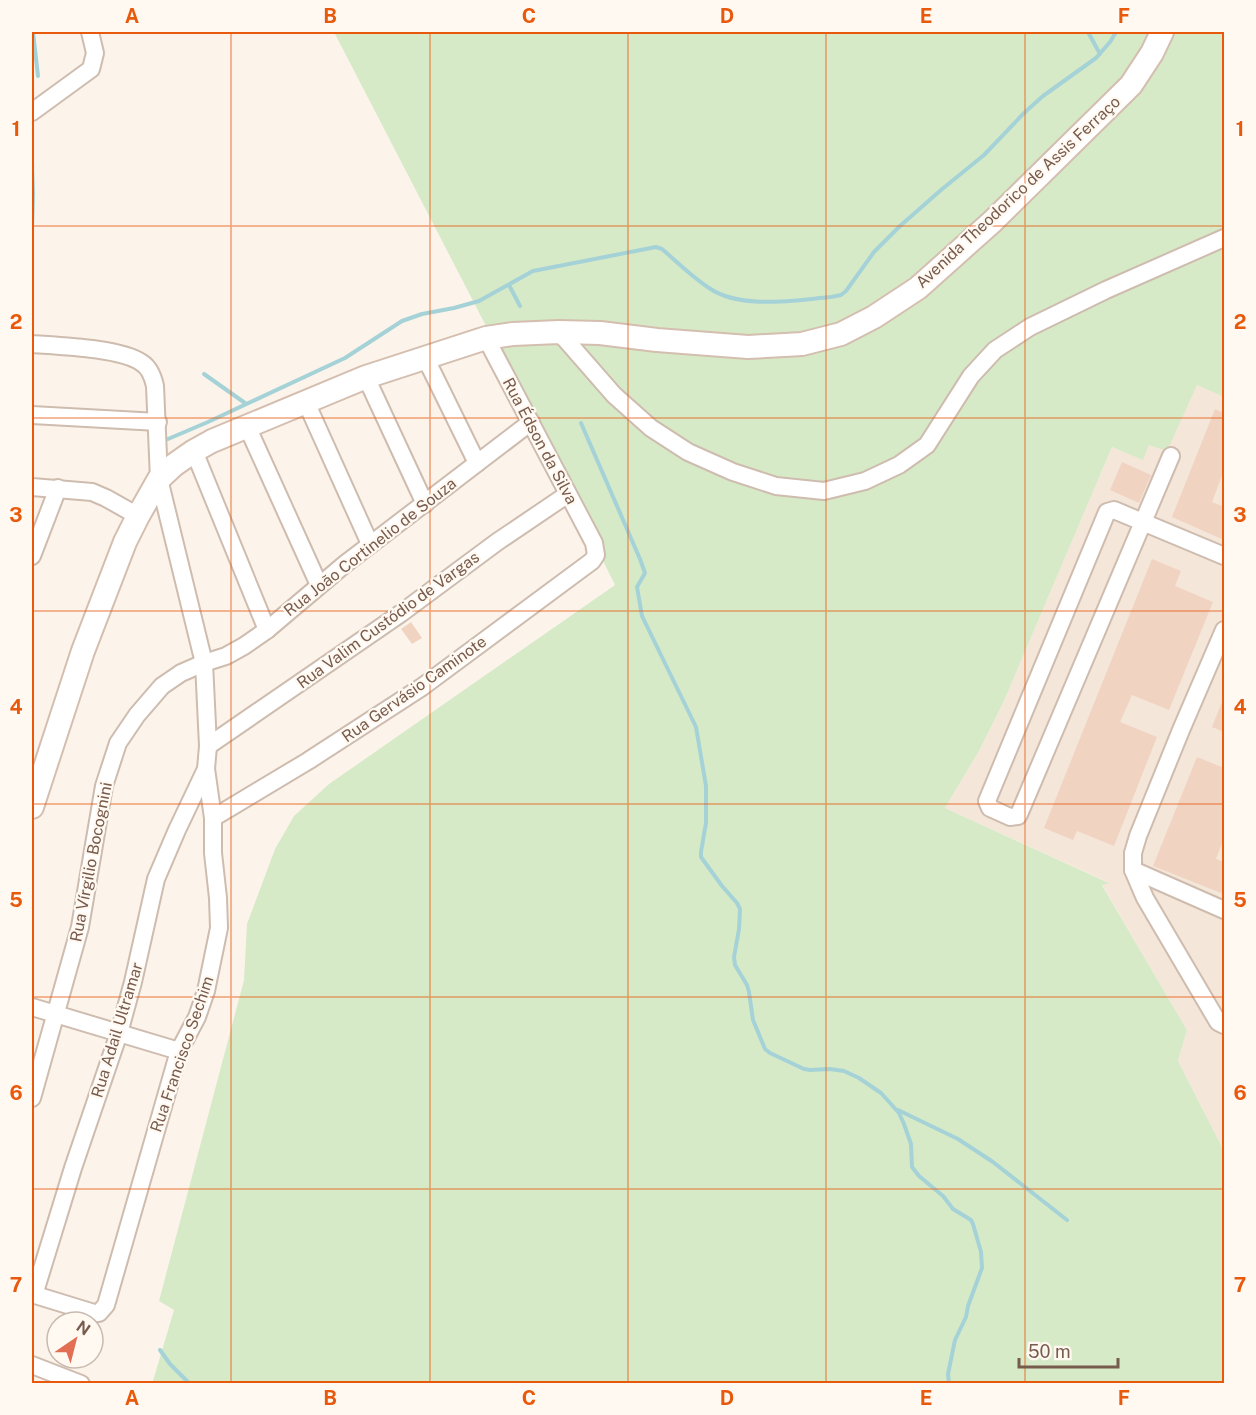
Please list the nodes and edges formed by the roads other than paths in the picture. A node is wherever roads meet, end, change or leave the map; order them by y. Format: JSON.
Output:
{"nodes":[{"id":1,"x":90,"y":32,"type":"edge"},
{"id":2,"x":1162,"y":32,"type":"edge"},
{"id":3,"x":32,"y":112,"type":"edge"},
{"id":4,"x":1224,"y":238,"type":"edge"},
{"id":5,"x":559,"y":332,"type":"junction"},
{"id":6,"x":486,"y":338,"type":"junction"},
{"id":7,"x":32,"y":344,"type":"edge"},
{"id":8,"x":425,"y":357,"type":"junction"},
{"id":9,"x":366,"y":377,"type":"junction"},
{"id":10,"x":306,"y":402,"type":"junction"},
{"id":11,"x":32,"y":415,"type":"edge"},
{"id":12,"x":158,"y":422,"type":"junction"},
{"id":13,"x":531,"y":422,"type":"junction"},
{"id":14,"x":247,"y":426,"type":"junction"},
{"id":15,"x":194,"y":451,"type":"junction"},
{"id":16,"x":1170,"y":456,"type":"dead end"},
{"id":17,"x":477,"y":463,"type":"junction"},
{"id":18,"x":159,"y":479,"type":"junction"},
{"id":19,"x":32,"y":487,"type":"edge"},
{"id":20,"x":58,"y":488,"type":"junction"},
{"id":21,"x":568,"y":494,"type":"junction"},
{"id":22,"x":424,"y":504,"type":"junction"},
{"id":23,"x":138,"y":516,"type":"junction"},
{"id":24,"x":1143,"y":522,"type":"junction"},
{"id":25,"x":594,"y":543,"type":"joint"},
{"id":26,"x":370,"y":544,"type":"junction"},
{"id":27,"x":32,"y":556,"type":"edge"},
{"id":28,"x":1224,"y":556,"type":"edge"},
{"id":29,"x":319,"y":585,"type":"junction"},
{"id":30,"x":267,"y":630,"type":"junction"},
{"id":31,"x":1224,"y":630,"type":"edge"},
{"id":32,"x":204,"y":663,"type":"junction"},
{"id":33,"x":208,"y":746,"type":"junction"},
{"id":34,"x":206,"y":769,"type":"junction"},
{"id":35,"x":32,"y":807,"type":"edge"},
{"id":36,"x":213,"y":818,"type":"junction"},
{"id":37,"x":1133,"y":870,"type":"junction"},
{"id":38,"x":1224,"y":910,"type":"edge"},
{"id":39,"x":32,"y":1007,"type":"edge"},
{"id":40,"x":55,"y":1014,"type":"junction"},
{"id":41,"x":1224,"y":1025,"type":"edge"},
{"id":42,"x":119,"y":1033,"type":"junction"},
{"id":43,"x":179,"y":1051,"type":"junction"},
{"id":44,"x":32,"y":1098,"type":"edge"},
{"id":45,"x":33,"y":1295,"type":"edge"},
{"id":46,"x":32,"y":1365,"type":"edge"},
{"id":47,"x":81,"y":1383,"type":"edge"}],
"edges":[{"from":1,"to":3,"type":"street"},
{"from":2,"to":5,"type":"street","name":"Avenida Theodorico de Assis Ferraço"},
{"from":4,"to":5,"type":"street"},
{"from":5,"to":6,"type":"street","name":"Avenida Theodorico de Assis Ferraço"},
{"from":6,"to":8,"type":"street","name":"Avenida Theodorico de Assis Ferraço"},
{"from":6,"to":13,"type":"street","name":"Rua Édson da Silva"},
{"from":7,"to":12,"type":"street"},
{"from":8,"to":9,"type":"street","name":"Avenida Theodorico de Assis Ferraço"},
{"from":8,"to":17,"type":"street"},
{"from":9,"to":10,"type":"street","name":"Avenida Theodorico de Assis Ferraço"},
{"from":9,"to":22,"type":"street"},
{"from":10,"to":14,"type":"street","name":"Avenida Theodorico de Assis Ferraço"},
{"from":10,"to":26,"type":"street"},
{"from":11,"to":12,"type":"street"},
{"from":12,"to":18,"type":"street"},
{"from":13,"to":17,"type":"street","name":"Rua João Cortinelio de Souza"},
{"from":13,"to":21,"type":"street","name":"Rua Édson da Silva"},
{"from":14,"to":15,"type":"street","name":"Avenida Theodorico de Assis Ferraço"},
{"from":14,"to":29,"type":"street"},
{"from":15,"to":18,"type":"street","name":"Avenida Theodorico de Assis Ferraço"},
{"from":15,"to":30,"type":"street"},
{"from":16,"to":24,"type":"street"},
{"from":17,"to":22,"type":"street","name":"Rua João Cortinelio de Souza"},
{"from":18,"to":23,"type":"street","name":"Avenida Theodorico de Assis Ferraço"},
{"from":18,"to":32,"type":"street"},
{"from":19,"to":20,"type":"street"},
{"from":20,"to":23,"type":"street"},
{"from":20,"to":27,"type":"street"},
{"from":21,"to":25,"type":"street","name":"Rua Édson da Silva"},
{"from":21,"to":33,"type":"street","name":"Rua Valim Custódio de Vargas"},
{"from":22,"to":26,"type":"street","name":"Rua João Cortinelio de Souza"},
{"from":23,"to":35,"type":"street","name":"Avenida Theodorico de Assis Ferraço"},
{"from":24,"to":24,"type":"street"},
{"from":24,"to":28,"type":"street"},
{"from":25,"to":36,"type":"street","name":"Rua Gervásio Caminote"},
{"from":26,"to":29,"type":"street","name":"Rua João Cortinelio de Souza"},
{"from":29,"to":30,"type":"street","name":"Rua João Cortinelio de Souza"},
{"from":30,"to":32,"type":"street","name":"Rua João Cortinelio de Souza"},
{"from":31,"to":37,"type":"street"},
{"from":32,"to":33,"type":"street"},
{"from":32,"to":40,"type":"street","name":"Rua Vírgilio Bocognini"},
{"from":33,"to":34,"type":"street"},
{"from":34,"to":36,"type":"street","name":"Rua Francisco Sechim"},
{"from":34,"to":42,"type":"street","name":"Rua Adail Ultramar"},
{"from":36,"to":43,"type":"street","name":"Rua Francisco Sechim"},
{"from":37,"to":38,"type":"street"},
{"from":37,"to":41,"type":"street"},
{"from":39,"to":40,"type":"street"},
{"from":40,"to":42,"type":"street"},
{"from":40,"to":44,"type":"street","name":"Rua Vírgilio Bocognini"},
{"from":42,"to":43,"type":"street"},
{"from":42,"to":45,"type":"street","name":"Rua Adail Ultramar"},
{"from":43,"to":45,"type":"street","name":"Rua Francisco Sechim"},
{"from":46,"to":47,"type":"street"}]}
